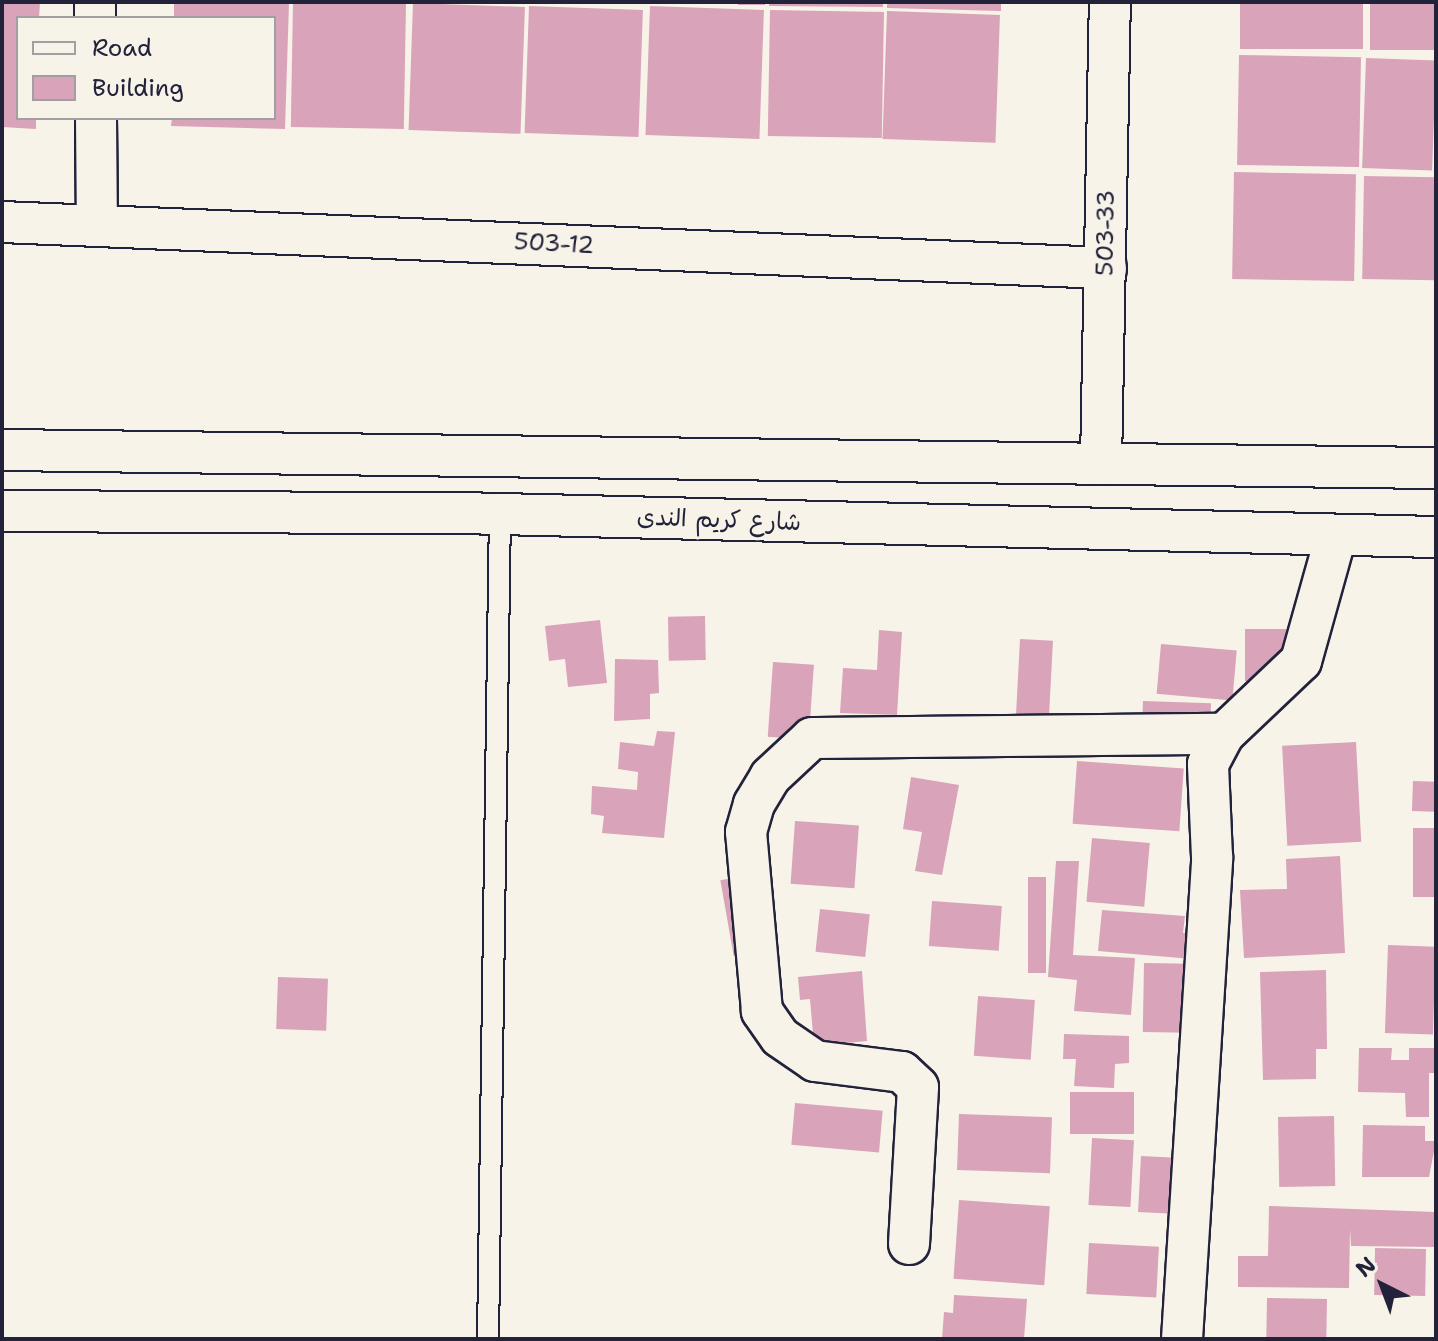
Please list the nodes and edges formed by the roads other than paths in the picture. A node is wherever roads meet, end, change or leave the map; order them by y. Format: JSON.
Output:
{"nodes":[{"id":1,"x":1110,"y":2,"type":"edge"},
{"id":2,"x":96,"y":120,"type":"edge"},
{"id":3,"x":2,"y":222,"type":"edge"},
{"id":4,"x":97,"y":224,"type":"junction"},
{"id":5,"x":1106,"y":268,"type":"junction"},
{"id":6,"x":2,"y":450,"type":"edge"},
{"id":7,"x":770,"y":462,"type":"junction"},
{"id":8,"x":1101,"y":463,"type":"junction"},
{"id":9,"x":1436,"y":468,"type":"edge"},
{"id":10,"x":2,"y":511,"type":"edge"},
{"id":11,"x":500,"y":514,"type":"junction"},
{"id":12,"x":774,"y":521,"type":"junction"},
{"id":13,"x":1336,"y":536,"type":"junction"},
{"id":14,"x":1436,"y":537,"type":"edge"},
{"id":15,"x":1224,"y":734,"type":"junction"},
{"id":16,"x":909,"y":1244,"type":"dead end"},
{"id":17,"x":488,"y":1339,"type":"edge"},
{"id":18,"x":1182,"y":1339,"type":"edge"}],
"edges":[{"from":1,"to":5,"type":"street","name":"503-33"},
{"from":2,"to":4,"type":"street"},
{"from":3,"to":4,"type":"street","name":"503-12"},
{"from":4,"to":5,"type":"street","name":"503-12"},
{"from":5,"to":8,"type":"street","name":"503-33"},
{"from":6,"to":7,"type":"street"},
{"from":7,"to":8,"type":"street"},
{"from":7,"to":12,"type":"street"},
{"from":8,"to":9,"type":"street"},
{"from":10,"to":11,"type":"street","name":"شارع كريم الندى"},
{"from":11,"to":12,"type":"street","name":"شارع كريم الندى"},
{"from":11,"to":17,"type":"lane"},
{"from":12,"to":13,"type":"street","name":"شارع كريم الندى"},
{"from":13,"to":14,"type":"street","name":"شارع كريم الندى"},
{"from":13,"to":15,"type":"street"},
{"from":15,"to":16,"type":"street"},
{"from":15,"to":18,"type":"street"}]}
